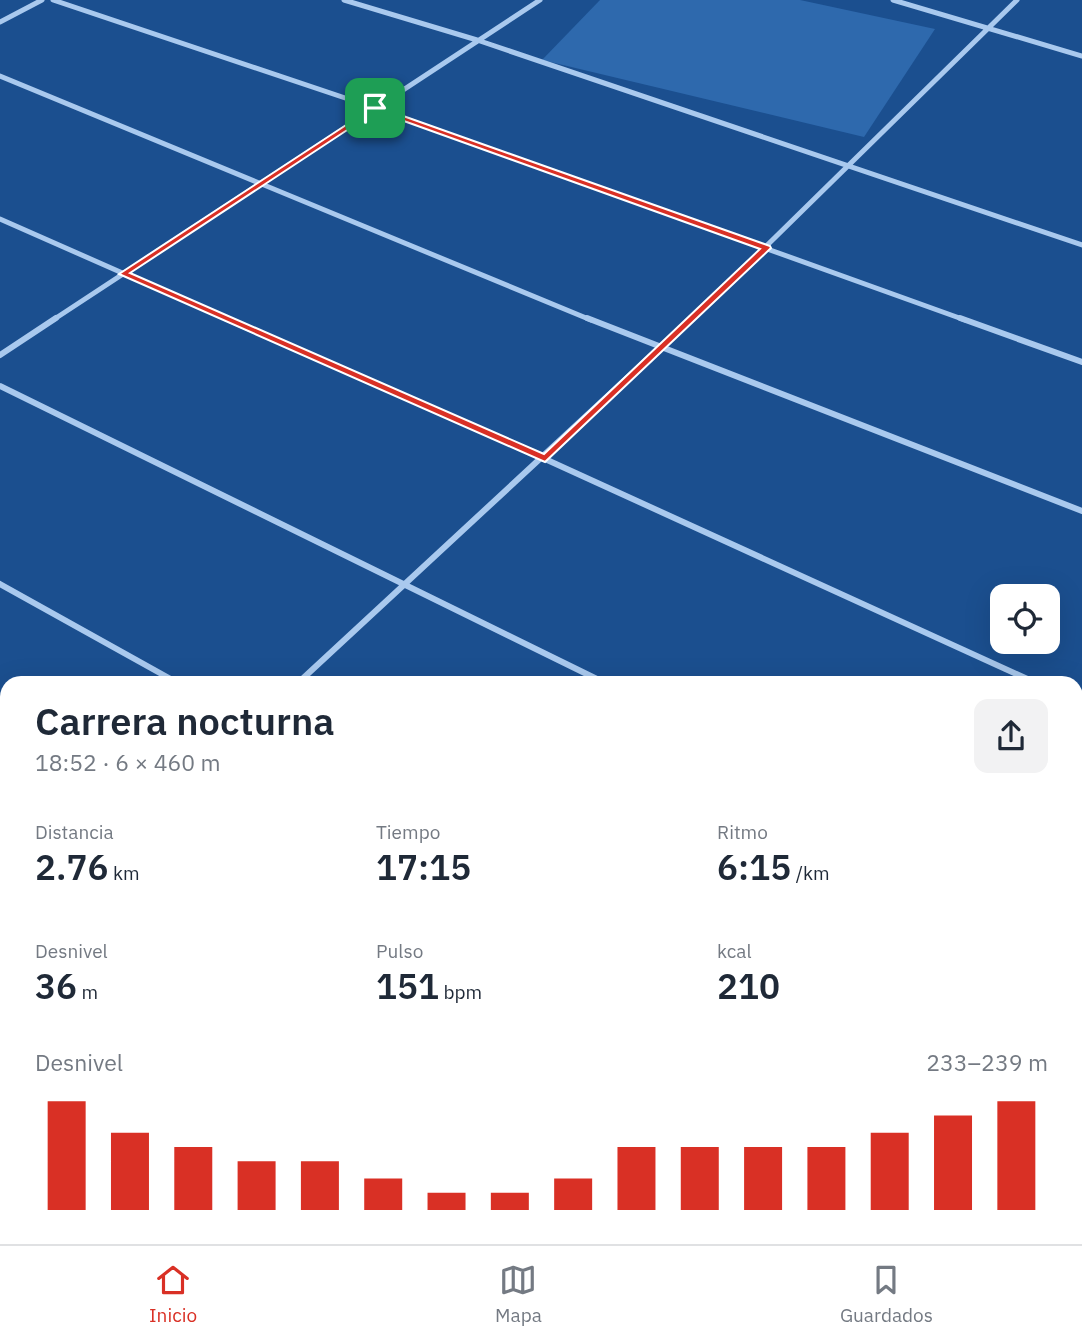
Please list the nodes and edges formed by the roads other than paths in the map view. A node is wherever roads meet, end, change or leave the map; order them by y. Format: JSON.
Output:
{"nodes":[{"id":1,"x":42,"y":0,"type":"edge"},
{"id":2,"x":53,"y":0,"type":"edge"},
{"id":3,"x":344,"y":0,"type":"edge"},
{"id":4,"x":540,"y":0,"type":"edge"},
{"id":5,"x":893,"y":0,"type":"edge"},
{"id":6,"x":1017,"y":0,"type":"edge"},
{"id":7,"x":0,"y":22,"type":"edge"},
{"id":8,"x":988,"y":27,"type":"junction"},
{"id":9,"x":477,"y":40,"type":"junction"},
{"id":10,"x":1082,"y":56,"type":"edge"},
{"id":11,"x":0,"y":76,"type":"edge"},
{"id":12,"x":375,"y":108,"type":"junction"},
{"id":13,"x":847,"y":167,"type":"junction"},
{"id":14,"x":259,"y":184,"type":"junction"},
{"id":15,"x":0,"y":219,"type":"edge"},
{"id":16,"x":1082,"y":245,"type":"edge"},
{"id":17,"x":766,"y":248,"type":"junction"},
{"id":18,"x":124,"y":274,"type":"junction"},
{"id":19,"x":661,"y":349,"type":"junction"},
{"id":20,"x":0,"y":355,"type":"edge"},
{"id":21,"x":1082,"y":362,"type":"edge"},
{"id":22,"x":0,"y":386,"type":"edge"},
{"id":23,"x":545,"y":458,"type":"junction"},
{"id":24,"x":1082,"y":511,"type":"edge"},
{"id":25,"x":0,"y":584,"type":"edge"},
{"id":26,"x":403,"y":585,"type":"junction"},
{"id":27,"x":165,"y":676,"type":"edge"},
{"id":28,"x":305,"y":676,"type":"edge"},
{"id":29,"x":591,"y":676,"type":"edge"},
{"id":30,"x":1021,"y":676,"type":"edge"}],
"edges":[{"from":1,"to":7,"type":"street"},
{"from":2,"to":12,"type":"street"},
{"from":3,"to":9,"type":"street"},
{"from":4,"to":9,"type":"street"},
{"from":5,"to":8,"type":"street"},
{"from":6,"to":8,"type":"street"},
{"from":8,"to":10,"type":"street"},
{"from":8,"to":13,"type":"street"},
{"from":9,"to":12,"type":"street"},
{"from":9,"to":13,"type":"street"},
{"from":11,"to":14,"type":"street"},
{"from":12,"to":14,"type":"street"},
{"from":12,"to":17,"type":"street"},
{"from":13,"to":16,"type":"street"},
{"from":13,"to":17,"type":"street"},
{"from":14,"to":18,"type":"street"},
{"from":14,"to":19,"type":"street"},
{"from":15,"to":18,"type":"street"},
{"from":17,"to":19,"type":"street"},
{"from":17,"to":21,"type":"street"},
{"from":18,"to":20,"type":"street"},
{"from":18,"to":23,"type":"street"},
{"from":19,"to":23,"type":"street"},
{"from":19,"to":24,"type":"street"},
{"from":22,"to":26,"type":"street"},
{"from":23,"to":26,"type":"street"},
{"from":23,"to":30,"type":"street"},
{"from":25,"to":27,"type":"street"},
{"from":26,"to":28,"type":"street"},
{"from":26,"to":29,"type":"street"}]}
